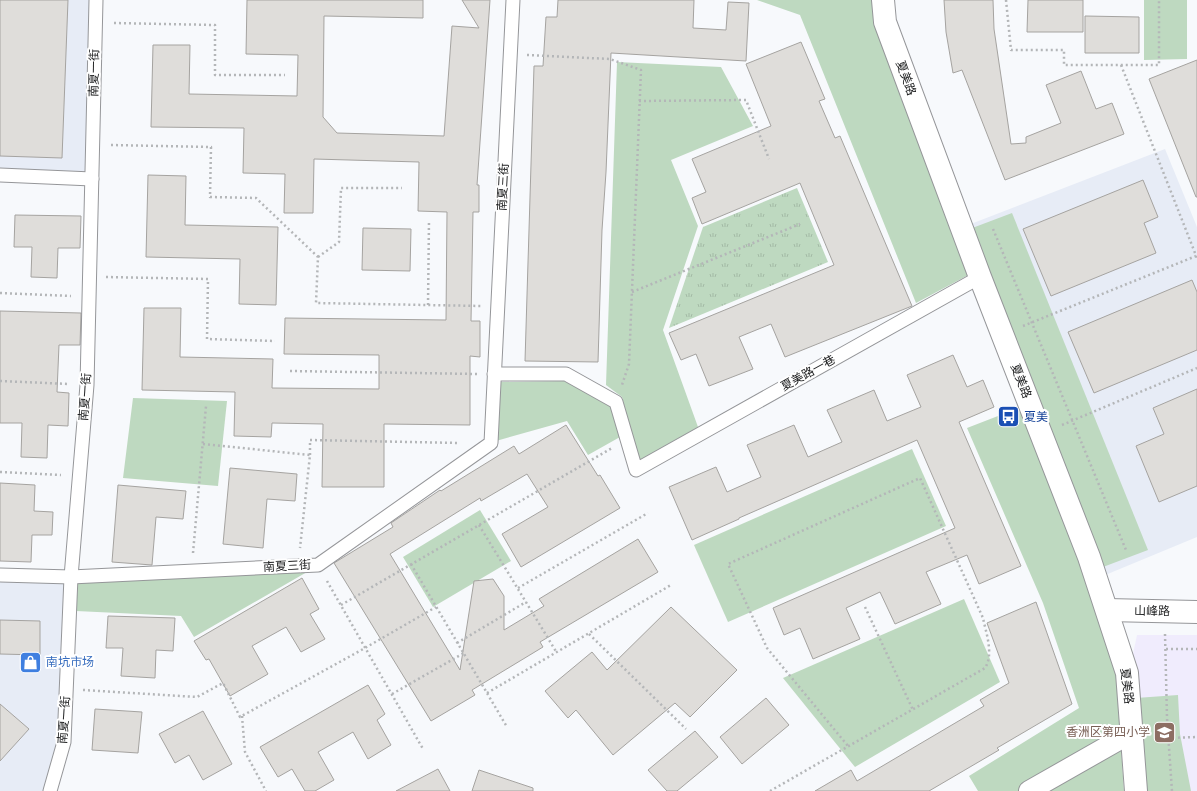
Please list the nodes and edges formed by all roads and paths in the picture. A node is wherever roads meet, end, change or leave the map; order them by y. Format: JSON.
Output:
{"nodes":[{"id":1,"x":96,"y":0,"type":"edge"},
{"id":2,"x":513,"y":0,"type":"edge"},
{"id":3,"x":883,"y":0,"type":"edge"},
{"id":4,"x":1006,"y":0,"type":"edge"},
{"id":5,"x":1159,"y":0,"type":"edge"},
{"id":6,"x":95,"y":22,"type":"junction"},
{"id":7,"x":510,"y":54,"type":"junction"},
{"id":8,"x":1121,"y":65,"type":"junction"},
{"id":9,"x":285,"y":76,"type":"dead end"},
{"id":10,"x":640,"y":101,"type":"junction"},
{"id":11,"x":92,"y":144,"type":"junction"},
{"id":12,"x":769,"y":159,"type":"dead end"},
{"id":13,"x":0,"y":175,"type":"edge"},
{"id":14,"x":92,"y":179,"type":"junction"},
{"id":15,"x":402,"y":188,"type":"dead end"},
{"id":16,"x":429,"y":220,"type":"dead end"},
{"id":17,"x":800,"y":224,"type":"dead end"},
{"id":18,"x":993,"y":229,"type":"dead end"},
{"id":19,"x":318,"y":257,"type":"junction"},
{"id":20,"x":1197,"y":257,"type":"edge"},
{"id":21,"x":90,"y":277,"type":"junction"},
{"id":22,"x":980,"y":277,"type":"junction"},
{"id":23,"x":632,"y":292,"type":"junction"},
{"id":24,"x":0,"y":293,"type":"edge"},
{"id":25,"x":89,"y":297,"type":"junction"},
{"id":26,"x":428,"y":305,"type":"junction"},
{"id":27,"x":497,"y":306,"type":"junction"},
{"id":28,"x":1032,"y":322,"type":"junction"},
{"id":29,"x":1002,"y":334,"type":"junction"},
{"id":30,"x":275,"y":341,"type":"dead end"},
{"id":31,"x":1197,"y":368,"type":"edge"},
{"id":32,"x":290,"y":370,"type":"dead end"},
{"id":33,"x":494,"y":374,"type":"junction"},
{"id":34,"x":0,"y":381,"type":"edge"},
{"id":35,"x":87,"y":385,"type":"junction"},
{"id":36,"x":622,"y":386,"type":"dead end"},
{"id":37,"x":206,"y":406,"type":"dead end"},
{"id":38,"x":1073,"y":421,"type":"junction"},
{"id":39,"x":1041,"y":434,"type":"junction"},
{"id":40,"x":627,"y":439,"type":"junction"},
{"id":41,"x":491,"y":443,"type":"junction"},
{"id":42,"x":203,"y":444,"type":"junction"},
{"id":43,"x":310,"y":455,"type":"junction"},
{"id":44,"x":0,"y":472,"type":"edge"},
{"id":45,"x":79,"y":476,"type":"junction"},
{"id":46,"x":648,"y":513,"type":"dead end"},
{"id":47,"x":479,"y":525,"type":"junction"},
{"id":48,"x":1126,"y":550,"type":"dead end"},
{"id":49,"x":411,"y":564,"type":"junction"},
{"id":50,"x":318,"y":565,"type":"junction"},
{"id":51,"x":298,"y":566,"type":"junction"},
{"id":52,"x":192,"y":571,"type":"junction"},
{"id":53,"x":0,"y":575,"type":"edge"},
{"id":54,"x":71,"y":577,"type":"junction"},
{"id":55,"x":671,"y":585,"type":"dead end"},
{"id":56,"x":518,"y":588,"type":"junction"},
{"id":57,"x":526,"y":602,"type":"junction"},
{"id":58,"x":341,"y":605,"type":"junction"},
{"id":59,"x":436,"y":607,"type":"junction"},
{"id":60,"x":865,"y":607,"type":"dead end"},
{"id":61,"x":1107,"y":610,"type":"junction"},
{"id":62,"x":1165,"y":612,"type":"junction"},
{"id":63,"x":1197,"y":612,"type":"edge"},
{"id":64,"x":589,"y":634,"type":"junction"},
{"id":65,"x":457,"y":643,"type":"junction"},
{"id":66,"x":365,"y":648,"type":"junction"},
{"id":67,"x":1166,"y":649,"type":"junction"},
{"id":68,"x":1197,"y":649,"type":"edge"},
{"id":69,"x":464,"y":653,"type":"junction"},
{"id":70,"x":557,"y":653,"type":"junction"},
{"id":71,"x":67,"y":689,"type":"junction"},
{"id":72,"x":392,"y":694,"type":"junction"},
{"id":73,"x":488,"y":694,"type":"junction"},
{"id":74,"x":913,"y":710,"type":"junction"},
{"id":75,"x":242,"y":716,"type":"junction"},
{"id":76,"x":507,"y":727,"type":"dead end"},
{"id":77,"x":686,"y":729,"type":"dead end"},
{"id":78,"x":1131,"y":733,"type":"junction"},
{"id":79,"x":1197,"y":737,"type":"edge"},
{"id":80,"x":1168,"y":738,"type":"junction"},
{"id":81,"x":848,"y":746,"type":"junction"},
{"id":82,"x":423,"y":749,"type":"dead end"},
{"id":83,"x":50,"y":791,"type":"edge"},
{"id":84,"x":266,"y":791,"type":"edge"},
{"id":85,"x":770,"y":791,"type":"edge"},
{"id":86,"x":1029,"y":791,"type":"edge"},
{"id":87,"x":1136,"y":791,"type":"edge"},
{"id":88,"x":1172,"y":791,"type":"edge"}],
"edges":[{"from":1,"to":6,"type":"lane","name":"南夏一街"},
{"from":2,"to":7,"type":"lane","name":"南夏三街"},
{"from":3,"to":22,"type":"street","name":"夏美路"},
{"from":4,"to":8,"type":"path"},
{"from":5,"to":8,"type":"path"},
{"from":6,"to":9,"type":"path"},
{"from":6,"to":11,"type":"lane","name":"南夏一街"},
{"from":7,"to":10,"type":"path"},
{"from":7,"to":27,"type":"lane","name":"南夏三街"},
{"from":8,"to":20,"type":"path"},
{"from":10,"to":12,"type":"path"},
{"from":10,"to":23,"type":"path"},
{"from":11,"to":14,"type":"lane","name":"南夏一街"},
{"from":11,"to":19,"type":"path"},
{"from":13,"to":14,"type":"lane"},
{"from":14,"to":21,"type":"lane","name":"南夏一街"},
{"from":15,"to":19,"type":"path"},
{"from":16,"to":26,"type":"path"},
{"from":17,"to":23,"type":"path"},
{"from":18,"to":28,"type":"path"},
{"from":19,"to":26,"type":"path"},
{"from":20,"to":28,"type":"path"},
{"from":21,"to":25,"type":"lane","name":"南夏一街"},
{"from":21,"to":30,"type":"path"},
{"from":22,"to":29,"type":"street","name":"夏美路"},
{"from":22,"to":40,"type":"lane","name":"夏美路一巷"},
{"from":23,"to":36,"type":"path"},
{"from":24,"to":25,"type":"path"},
{"from":25,"to":35,"type":"lane","name":"南夏一街"},
{"from":26,"to":27,"type":"path"},
{"from":27,"to":33,"type":"lane","name":"南夏三街"},
{"from":28,"to":29,"type":"path"},
{"from":28,"to":38,"type":"path"},
{"from":29,"to":39,"type":"street","name":"夏美路"},
{"from":31,"to":38,"type":"path"},
{"from":32,"to":33,"type":"path"},
{"from":33,"to":40,"type":"lane"},
{"from":33,"to":41,"type":"lane","name":"南夏三街"},
{"from":34,"to":35,"type":"path"},
{"from":35,"to":45,"type":"lane","name":"南夏一街"},
{"from":37,"to":42,"type":"path"},
{"from":38,"to":39,"type":"path"},
{"from":38,"to":48,"type":"path"},
{"from":39,"to":61,"type":"street","name":"夏美路"},
{"from":40,"to":47,"type":"path"},
{"from":41,"to":43,"type":"path"},
{"from":41,"to":50,"type":"lane","name":"南夏三街"},
{"from":42,"to":43,"type":"path"},
{"from":42,"to":52,"type":"path"},
{"from":43,"to":51,"type":"path"},
{"from":44,"to":45,"type":"path"},
{"from":45,"to":54,"type":"lane","name":"南夏一街"},
{"from":46,"to":56,"type":"path"},
{"from":47,"to":49,"type":"path"},
{"from":47,"to":56,"type":"path"},
{"from":49,"to":58,"type":"path"},
{"from":49,"to":59,"type":"path"},
{"from":50,"to":51,"type":"lane","name":"南夏三街"},
{"from":50,"to":58,"type":"path"},
{"from":51,"to":52,"type":"lane","name":"南夏三街"},
{"from":52,"to":54,"type":"lane","name":"南夏三街"},
{"from":53,"to":54,"type":"lane","name":"南夏三街"},
{"from":54,"to":71,"type":"lane","name":"南夏一街"},
{"from":55,"to":64,"type":"path"},
{"from":56,"to":57,"type":"path"},
{"from":57,"to":65,"type":"path"},
{"from":57,"to":70,"type":"path"},
{"from":58,"to":66,"type":"path"},
{"from":59,"to":65,"type":"path"},
{"from":59,"to":66,"type":"path"},
{"from":60,"to":74,"type":"path"},
{"from":61,"to":62,"type":"street","name":"山峰路"},
{"from":61,"to":78,"type":"street","name":"夏美路"},
{"from":62,"to":63,"type":"street","name":"山峰路"},
{"from":62,"to":67,"type":"path"},
{"from":64,"to":70,"type":"path"},
{"from":64,"to":77,"type":"path"},
{"from":65,"to":69,"type":"path"},
{"from":66,"to":72,"type":"path"},
{"from":66,"to":75,"type":"path"},
{"from":67,"to":68,"type":"path"},
{"from":67,"to":80,"type":"path"},
{"from":69,"to":72,"type":"path"},
{"from":69,"to":73,"type":"path"},
{"from":70,"to":73,"type":"path"},
{"from":71,"to":75,"type":"path"},
{"from":71,"to":83,"type":"lane","name":"南夏一街"},
{"from":72,"to":82,"type":"path"},
{"from":73,"to":76,"type":"path"},
{"from":74,"to":81,"type":"path"},
{"from":74,"to":81,"type":"path"},
{"from":75,"to":84,"type":"path"},
{"from":78,"to":86,"type":"street"},
{"from":78,"to":87,"type":"street","name":"夏美路"},
{"from":79,"to":80,"type":"path"},
{"from":80,"to":88,"type":"path"},
{"from":81,"to":85,"type":"path"}]}
